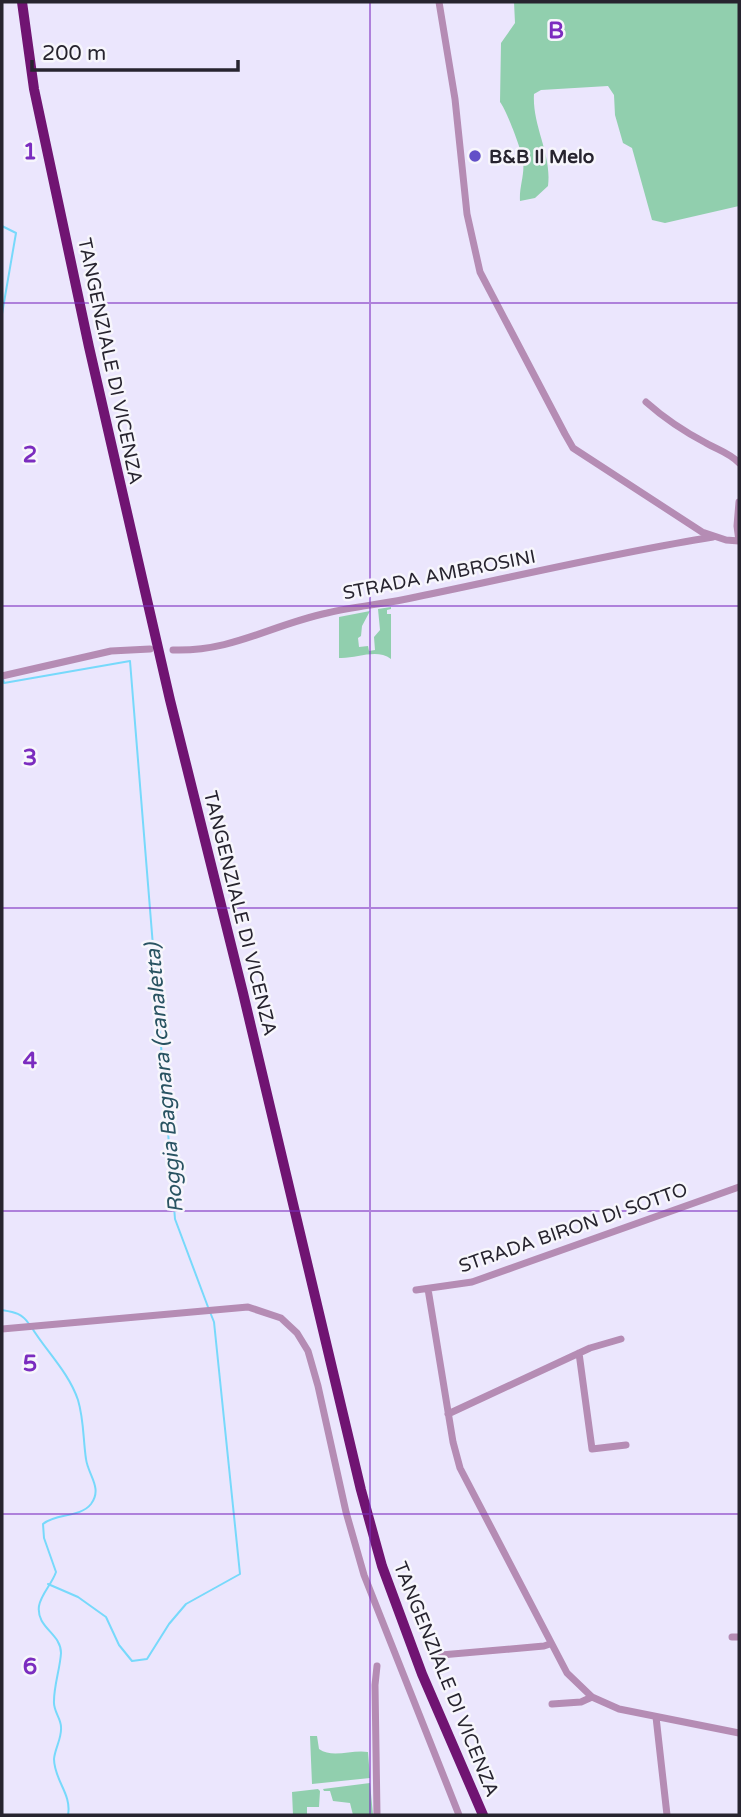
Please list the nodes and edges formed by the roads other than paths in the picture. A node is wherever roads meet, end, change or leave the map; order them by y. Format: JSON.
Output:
{"nodes":[{"id":1,"x":22,"y":2,"type":"edge"},
{"id":2,"x":439,"y":2,"type":"edge"},
{"id":3,"x":646,"y":402,"type":"dead end"},
{"id":4,"x":739,"y":463,"type":"edge"},
{"id":5,"x":739,"y":502,"type":"edge"},
{"id":6,"x":713,"y":537,"type":"junction"},
{"id":7,"x":739,"y":541,"type":"edge"},
{"id":8,"x":150,"y":649,"type":"dead end"},
{"id":9,"x":173,"y":650,"type":"dead end"},
{"id":10,"x":2,"y":676,"type":"edge"},
{"id":11,"x":739,"y":1187,"type":"edge"},
{"id":12,"x":428,"y":1289,"type":"junction"},
{"id":13,"x":416,"y":1290,"type":"dead end"},
{"id":14,"x":2,"y":1329,"type":"edge"},
{"id":15,"x":621,"y":1339,"type":"dead end"},
{"id":16,"x":579,"y":1353,"type":"junction"},
{"id":17,"x":448,"y":1414,"type":"junction"},
{"id":18,"x":626,"y":1445,"type":"dead end"},
{"id":19,"x":550,"y":1644,"type":"junction"},
{"id":20,"x":441,"y":1655,"type":"dead end"},
{"id":21,"x":377,"y":1666,"type":"dead end"},
{"id":22,"x":592,"y":1697,"type":"junction"},
{"id":23,"x":552,"y":1704,"type":"dead end"},
{"id":24,"x":656,"y":1717,"type":"junction"},
{"id":25,"x":739,"y":1734,"type":"edge"},
{"id":26,"x":377,"y":1815,"type":"edge"},
{"id":27,"x":458,"y":1815,"type":"edge"},
{"id":28,"x":483,"y":1815,"type":"edge"},
{"id":29,"x":667,"y":1815,"type":"edge"}],
"edges":[{"from":1,"to":28,"type":"highway","name":"TANGENZIALE DI VICENZA"},
{"from":2,"to":6,"type":"street"},
{"from":3,"to":4,"type":"street"},
{"from":5,"to":7,"type":"street"},
{"from":6,"to":7,"type":"street"},
{"from":6,"to":9,"type":"street","name":"STRADA AMBROSINI"},
{"from":8,"to":10,"type":"street"},
{"from":11,"to":12,"type":"street","name":"STRADA BIRON DI SOTTO"},
{"from":12,"to":13,"type":"street","name":"STRADA BIRON DI SOTTO"},
{"from":12,"to":17,"type":"street"},
{"from":14,"to":27,"type":"street"},
{"from":15,"to":16,"type":"street"},
{"from":16,"to":17,"type":"street"},
{"from":16,"to":18,"type":"street"},
{"from":17,"to":19,"type":"street"},
{"from":19,"to":20,"type":"street"},
{"from":19,"to":22,"type":"street"},
{"from":21,"to":26,"type":"street"},
{"from":22,"to":23,"type":"street"},
{"from":22,"to":24,"type":"street"},
{"from":24,"to":25,"type":"street"},
{"from":24,"to":29,"type":"street"}]}
